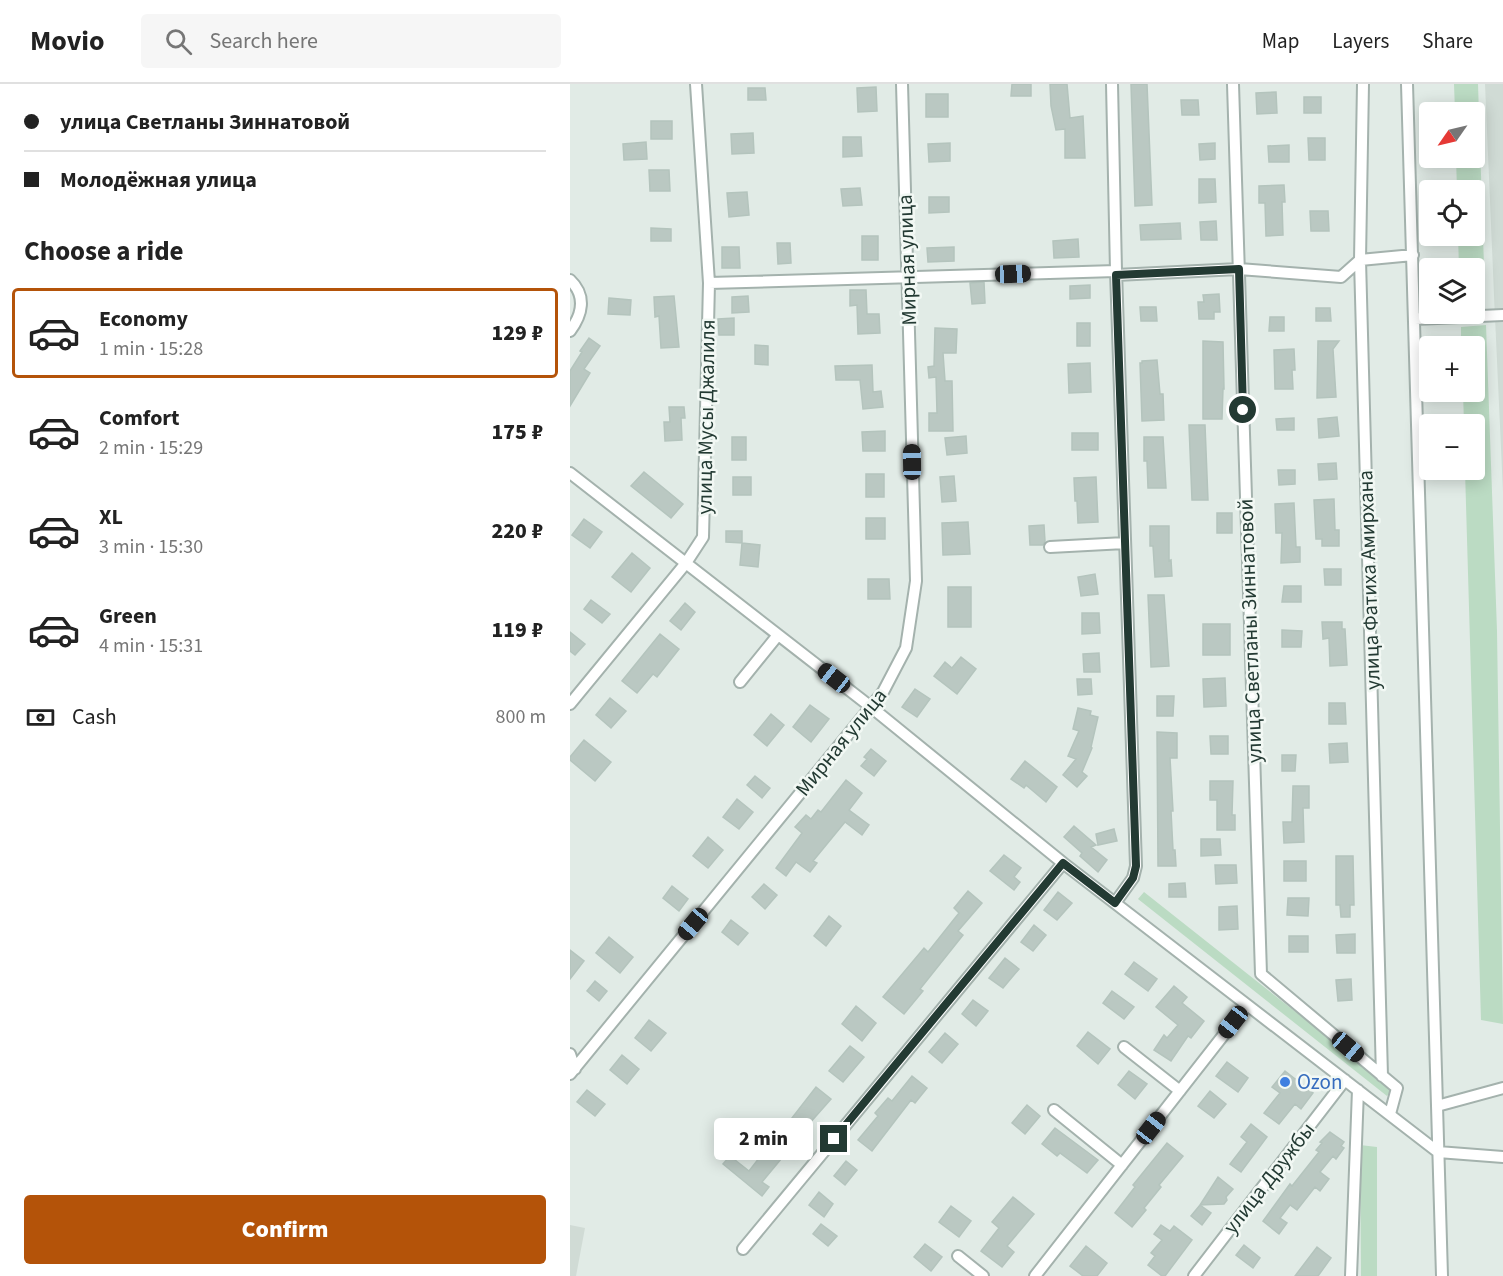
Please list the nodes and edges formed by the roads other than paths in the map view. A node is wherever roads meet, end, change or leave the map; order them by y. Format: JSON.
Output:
{"nodes":[{"id":1,"x":696,"y":84,"type":"edge"},
{"id":2,"x":902,"y":84,"type":"edge"},
{"id":3,"x":1112,"y":84,"type":"edge"},
{"id":4,"x":1233,"y":84,"type":"edge"},
{"id":5,"x":1364,"y":84,"type":"edge"},
{"id":6,"x":1407,"y":84,"type":"edge"},
{"id":7,"x":1413,"y":255,"type":"junction"},
{"id":8,"x":1360,"y":260,"type":"junction"},
{"id":9,"x":1239,"y":269,"type":"junction"},
{"id":10,"x":1116,"y":273,"type":"junction"},
{"id":11,"x":908,"y":278,"type":"junction"},
{"id":12,"x":570,"y":280,"type":"edge"},
{"id":13,"x":709,"y":283,"type":"junction"},
{"id":14,"x":1503,"y":315,"type":"edge"},
{"id":15,"x":1415,"y":319,"type":"junction"},
{"id":16,"x":570,"y":331,"type":"edge"},
{"id":17,"x":570,"y":473,"type":"edge"},
{"id":18,"x":1125,"y":543,"type":"junction"},
{"id":19,"x":1050,"y":546,"type":"dead end"},
{"id":20,"x":686,"y":562,"type":"junction"},
{"id":21,"x":778,"y":635,"type":"junction"},
{"id":22,"x":740,"y":682,"type":"dead end"},
{"id":23,"x":570,"y":704,"type":"edge"},
{"id":24,"x":871,"y":707,"type":"junction"},
{"id":25,"x":1063,"y":863,"type":"junction"},
{"id":26,"x":1115,"y":903,"type":"junction"},
{"id":27,"x":1247,"y":1005,"type":"junction"},
{"id":28,"x":1124,"y":1047,"type":"dead end"},
{"id":29,"x":570,"y":1054,"type":"edge"},
{"id":30,"x":572,"y":1072,"type":"edge"},
{"id":31,"x":1382,"y":1076,"type":"junction"},
{"id":32,"x":1345,"y":1080,"type":"junction"},
{"id":33,"x":1503,"y":1088,"type":"edge"},
{"id":34,"x":1358,"y":1090,"type":"junction"},
{"id":35,"x":1180,"y":1091,"type":"junction"},
{"id":36,"x":1437,"y":1106,"type":"junction"},
{"id":37,"x":1054,"y":1110,"type":"dead end"},
{"id":38,"x":1390,"y":1114,"type":"junction"},
{"id":39,"x":1438,"y":1152,"type":"junction"},
{"id":40,"x":1503,"y":1157,"type":"edge"},
{"id":41,"x":1122,"y":1165,"type":"junction"},
{"id":42,"x":743,"y":1249,"type":"dead end"},
{"id":43,"x":958,"y":1256,"type":"dead end"},
{"id":44,"x":1350,"y":1275,"type":"edge"},
{"id":45,"x":983,"y":1276,"type":"edge"},
{"id":46,"x":1035,"y":1276,"type":"edge"},
{"id":47,"x":1194,"y":1276,"type":"edge"},
{"id":48,"x":1442,"y":1276,"type":"edge"}],
"edges":[{"from":1,"to":13,"type":"street","name":"улица Мусы Джалиля"},
{"from":2,"to":11,"type":"street","name":"Мирная улица"},
{"from":3,"to":10,"type":"street"},
{"from":4,"to":9,"type":"street","name":"улица Светланы Зиннатовой"},
{"from":5,"to":8,"type":"street","name":"улица Фатиха Амирхана"},
{"from":6,"to":7,"type":"street"},
{"from":7,"to":8,"type":"street"},
{"from":7,"to":15,"type":"street"},
{"from":8,"to":9,"type":"street"},
{"from":8,"to":31,"type":"street","name":"улица Фатиха Амирхана"},
{"from":9,"to":10,"type":"street"},
{"from":9,"to":31,"type":"street","name":"улица Светланы Зиннатовой"},
{"from":10,"to":11,"type":"street"},
{"from":10,"to":18,"type":"street"},
{"from":11,"to":13,"type":"street"},
{"from":11,"to":24,"type":"street","name":"Мирная улица"},
{"from":12,"to":16,"type":"street"},
{"from":13,"to":20,"type":"street","name":"улица Мусы Джалиля"},
{"from":14,"to":15,"type":"street"},
{"from":15,"to":36,"type":"street"},
{"from":17,"to":20,"type":"street"},
{"from":18,"to":19,"type":"street"},
{"from":18,"to":26,"type":"street"},
{"from":20,"to":21,"type":"street"},
{"from":20,"to":23,"type":"street","name":"улица Мусы Джалиля"},
{"from":21,"to":22,"type":"street"},
{"from":21,"to":24,"type":"street"},
{"from":24,"to":25,"type":"street"},
{"from":24,"to":30,"type":"street","name":"Мирная улица"},
{"from":25,"to":26,"type":"street"},
{"from":25,"to":42,"type":"street"},
{"from":26,"to":27,"type":"street"},
{"from":27,"to":32,"type":"street"},
{"from":27,"to":35,"type":"street"},
{"from":28,"to":35,"type":"street"},
{"from":29,"to":30,"type":"street"},
{"from":31,"to":38,"type":"street","name":"улица Светланы Зиннатовой"},
{"from":32,"to":34,"type":"street"},
{"from":32,"to":47,"type":"street","name":"улица Дружбы"},
{"from":33,"to":36,"type":"street"},
{"from":34,"to":38,"type":"street"},
{"from":34,"to":44,"type":"street"},
{"from":35,"to":41,"type":"street"},
{"from":36,"to":39,"type":"street"},
{"from":37,"to":41,"type":"street"},
{"from":38,"to":39,"type":"street"},
{"from":39,"to":40,"type":"street"},
{"from":39,"to":48,"type":"street"},
{"from":41,"to":46,"type":"street"},
{"from":43,"to":45,"type":"street"}]}
